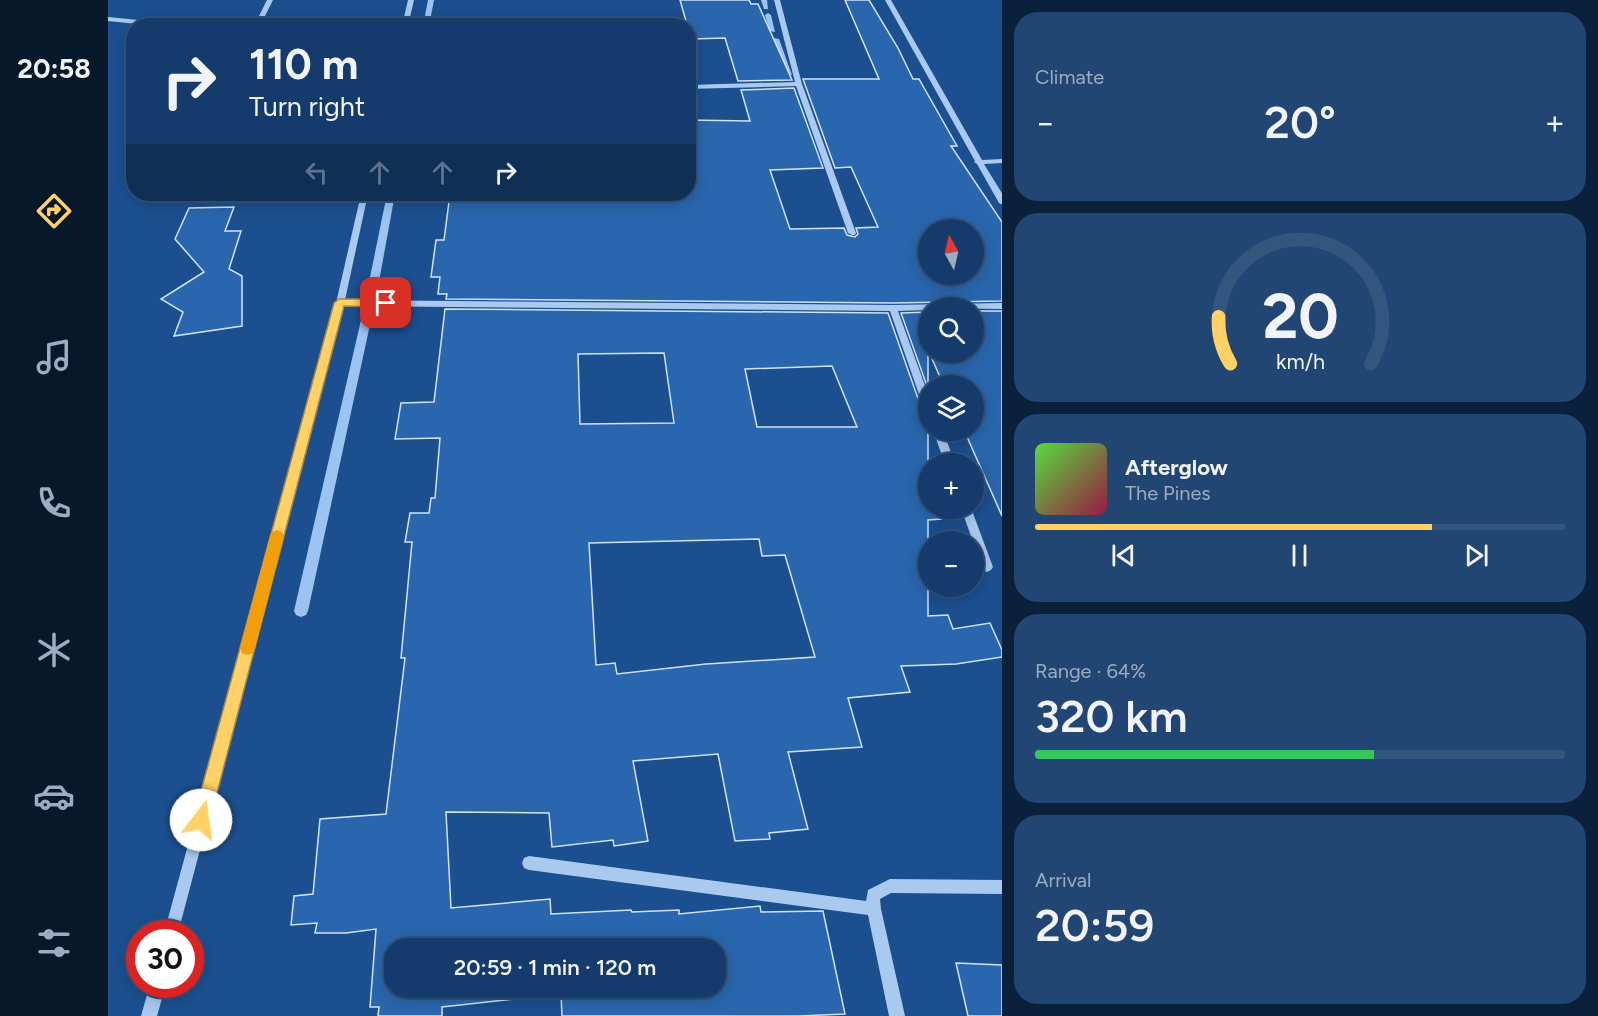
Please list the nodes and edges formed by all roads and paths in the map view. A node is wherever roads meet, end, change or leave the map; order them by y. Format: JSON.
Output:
{"nodes":[{"id":1,"x":270,"y":0,"type":"edge"},
{"id":2,"x":411,"y":0,"type":"edge"},
{"id":3,"x":777,"y":0,"type":"edge"},
{"id":4,"x":888,"y":0,"type":"edge"},
{"id":5,"x":261,"y":18,"type":"edge"},
{"id":6,"x":407,"y":18,"type":"edge"},
{"id":7,"x":108,"y":19,"type":"edge"},
{"id":8,"x":126,"y":21,"type":"edge"},
{"id":9,"x":799,"y":84,"type":"junction"},
{"id":10,"x":696,"y":87,"type":"edge"},
{"id":11,"x":1002,"y":161,"type":"edge"},
{"id":12,"x":978,"y":162,"type":"junction"},
{"id":13,"x":362,"y":201,"type":"edge"},
{"id":14,"x":1002,"y":203,"type":"edge"},
{"id":15,"x":852,"y":233,"type":"dead end"},
{"id":16,"x":339,"y":303,"type":"junction"},
{"id":17,"x":1002,"y":306,"type":"edge"},
{"id":18,"x":893,"y":308,"type":"junction"},
{"id":19,"x":918,"y":378,"type":"edge"},
{"id":20,"x":970,"y":519,"type":"edge"},
{"id":21,"x":987,"y":567,"type":"dead end"},
{"id":22,"x":529,"y":863,"type":"dead end"},
{"id":23,"x":1002,"y":887,"type":"edge"},
{"id":24,"x":874,"y":909,"type":"junction"},
{"id":25,"x":174,"y":920,"type":"edge"},
{"id":26,"x":154,"y":998,"type":"edge"},
{"id":27,"x":149,"y":1016,"type":"edge"},
{"id":28,"x":897,"y":1016,"type":"edge"}],
"edges":[{"from":1,"to":5,"type":"street"},
{"from":2,"to":6,"type":"street"},
{"from":3,"to":9,"type":"street"},
{"from":4,"to":12,"type":"street"},
{"from":7,"to":8,"type":"street"},
{"from":9,"to":10,"type":"street"},
{"from":9,"to":15,"type":"street"},
{"from":11,"to":12,"type":"street"},
{"from":12,"to":14,"type":"street"},
{"from":13,"to":16,"type":"street"},
{"from":16,"to":18,"type":"street"},
{"from":16,"to":25,"type":"street"},
{"from":17,"to":18,"type":"street"},
{"from":18,"to":19,"type":"street"},
{"from":20,"to":21,"type":"street"},
{"from":22,"to":24,"type":"street"},
{"from":23,"to":24,"type":"street"},
{"from":24,"to":28,"type":"street"},
{"from":26,"to":27,"type":"street"}]}
